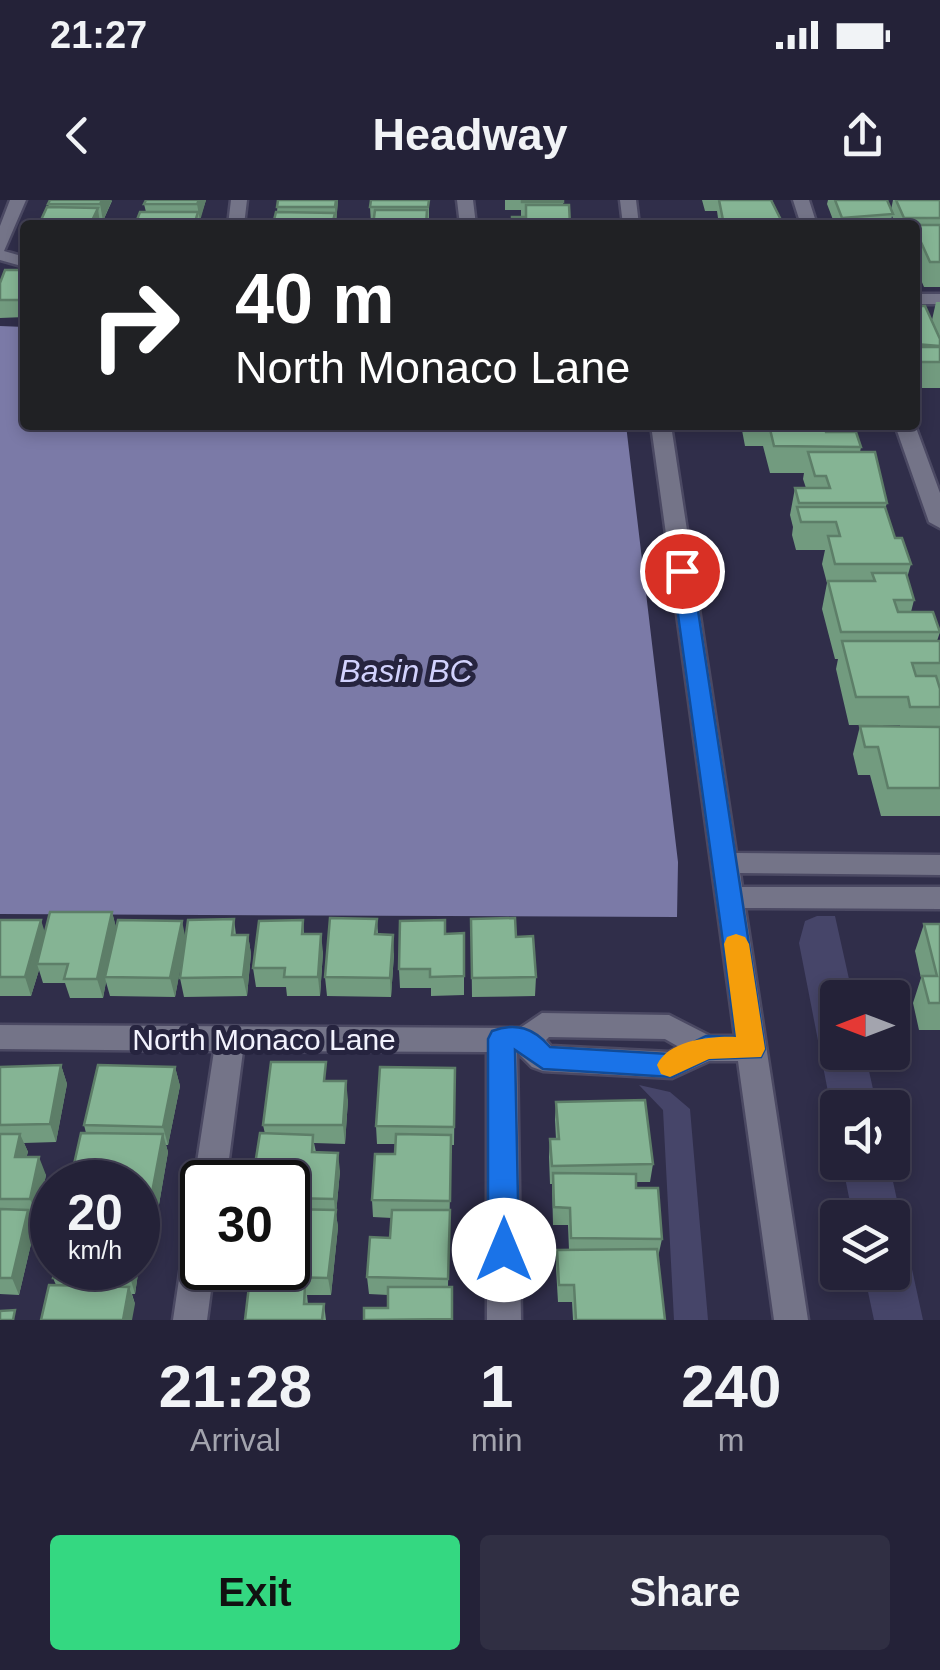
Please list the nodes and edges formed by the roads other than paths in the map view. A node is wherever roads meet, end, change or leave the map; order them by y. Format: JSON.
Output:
{"nodes":[{"id":1,"x":18,"y":200,"type":"edge"},
{"id":2,"x":1,"y":253,"type":"edge"},
{"id":3,"x":662,"y":430,"type":"edge"},
{"id":4,"x":907,"y":430,"type":"edge"},
{"id":5,"x":940,"y":522,"type":"edge"},
{"id":6,"x":725,"y":863,"type":"junction"},
{"id":7,"x":940,"y":864,"type":"edge"},
{"id":8,"x":730,"y":897,"type":"junction"},
{"id":9,"x":940,"y":898,"type":"edge"},
{"id":10,"x":0,"y":1036,"type":"edge"},
{"id":11,"x":515,"y":1039,"type":"junction"},
{"id":12,"x":230,"y":1040,"type":"junction"},
{"id":13,"x":752,"y":1049,"type":"junction"},
{"id":14,"x":213,"y":1160,"type":"edge"},
{"id":15,"x":194,"y":1290,"type":"edge"},
{"id":16,"x":190,"y":1320,"type":"edge"},
{"id":17,"x":504,"y":1320,"type":"edge"},
{"id":18,"x":791,"y":1320,"type":"edge"}],
"edges":[{"from":1,"to":2,"type":"street"},
{"from":3,"to":6,"type":"street"},
{"from":4,"to":5,"type":"street"},
{"from":6,"to":7,"type":"street"},
{"from":6,"to":8,"type":"street"},
{"from":8,"to":9,"type":"street"},
{"from":8,"to":13,"type":"street"},
{"from":10,"to":12,"type":"street","name":"North Monaco Lane"},
{"from":11,"to":12,"type":"street","name":"North Monaco Lane"},
{"from":11,"to":13,"type":"street","name":"North Monaco Lane"},
{"from":11,"to":17,"type":"street"},
{"from":12,"to":14,"type":"street"},
{"from":13,"to":18,"type":"street"},
{"from":15,"to":16,"type":"street"}]}
